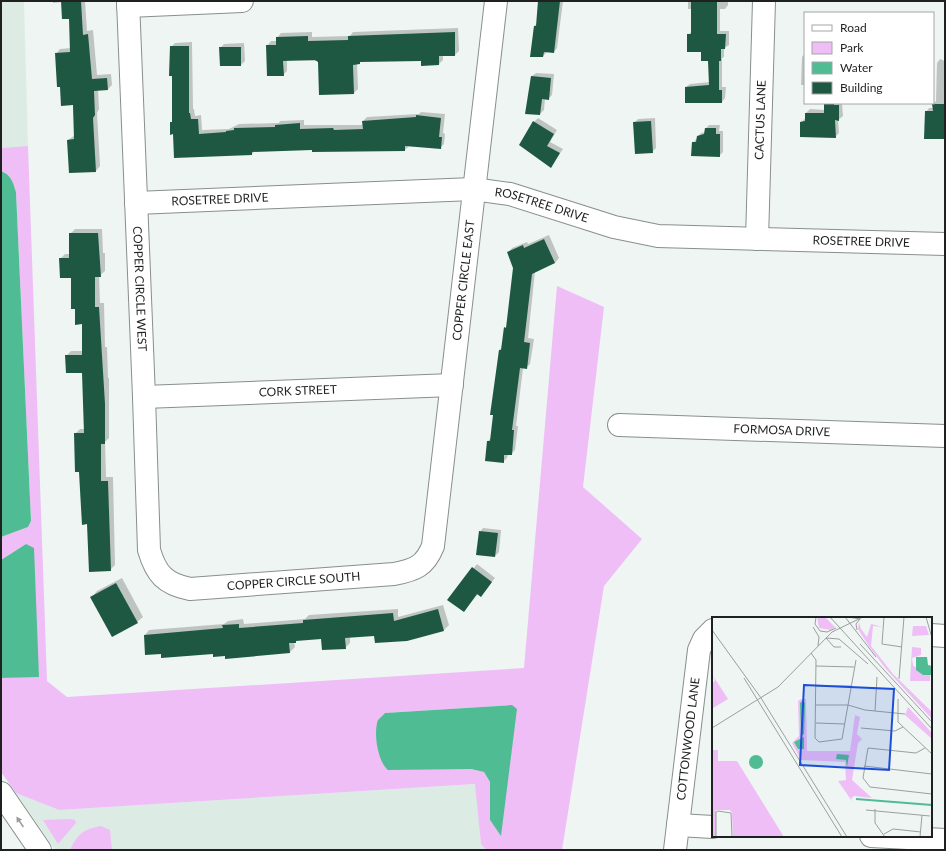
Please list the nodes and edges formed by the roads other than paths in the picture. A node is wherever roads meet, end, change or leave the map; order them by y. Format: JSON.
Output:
{"nodes":[{"id":1,"x":242,"y":1,"type":"edge"},
{"id":2,"x":496,"y":1,"type":"edge"},
{"id":3,"x":764,"y":1,"type":"edge"},
{"id":4,"x":128,"y":4,"type":"edge"},
{"id":5,"x":473,"y":189,"type":"junction"},
{"id":6,"x":136,"y":203,"type":"junction"},
{"id":7,"x":757,"y":239,"type":"junction"},
{"id":8,"x":945,"y":244,"type":"edge"},
{"id":9,"x":452,"y":385,"type":"junction"},
{"id":10,"x":144,"y":396,"type":"junction"},
{"id":11,"x":619,"y":425,"type":"dead end"},
{"id":12,"x":945,"y":436,"type":"edge"},
{"id":13,"x":428,"y":558,"type":"joint"},
{"id":14,"x":159,"y":573,"type":"joint"},
{"id":15,"x":712,"y":631,"type":"edge"},
{"id":16,"x":932,"y":635,"type":"edge"},
{"id":17,"x":945,"y":636,"type":"edge"},
{"id":18,"x":1,"y":793,"type":"edge"},
{"id":19,"x":678,"y":825,"type":"junction"},
{"id":20,"x":712,"y":827,"type":"edge"},
{"id":21,"x":890,"y":837,"type":"edge"},
{"id":22,"x":945,"y":840,"type":"edge"},
{"id":23,"x":40,"y":850,"type":"edge"},
{"id":24,"x":675,"y":850,"type":"edge"}],
"edges":[{"from":1,"to":4,"type":"street"},
{"from":2,"to":5,"type":"street","name":"COPPER CIRCLE EAST"},
{"from":3,"to":7,"type":"street","name":"CACTUS LANE"},
{"from":4,"to":6,"type":"street","name":"COPPER CIRCLE WEST"},
{"from":5,"to":6,"type":"street","name":"ROSETREE DRIVE"},
{"from":5,"to":7,"type":"street","name":"ROSETREE DRIVE"},
{"from":5,"to":9,"type":"street","name":"COPPER CIRCLE EAST"},
{"from":6,"to":10,"type":"street","name":"COPPER CIRCLE WEST"},
{"from":7,"to":8,"type":"street","name":"ROSETREE DRIVE"},
{"from":9,"to":10,"type":"street","name":"CORK STREET"},
{"from":9,"to":13,"type":"street","name":"COPPER CIRCLE EAST"},
{"from":10,"to":14,"type":"street","name":"COPPER CIRCLE WEST"},
{"from":11,"to":12,"type":"street","name":"FORMOSA DRIVE"},
{"from":13,"to":14,"type":"street","name":"COPPER CIRCLE SOUTH"},
{"from":15,"to":19,"type":"street","name":"COTTONWOOD LANE"},
{"from":16,"to":17,"type":"street"},
{"from":23,"to":18,"type":"street","one_way":true},
{"from":19,"to":20,"type":"street"},
{"from":19,"to":24,"type":"street","name":"COTTONWOOD LANE"},
{"from":21,"to":22,"type":"street"}]}
